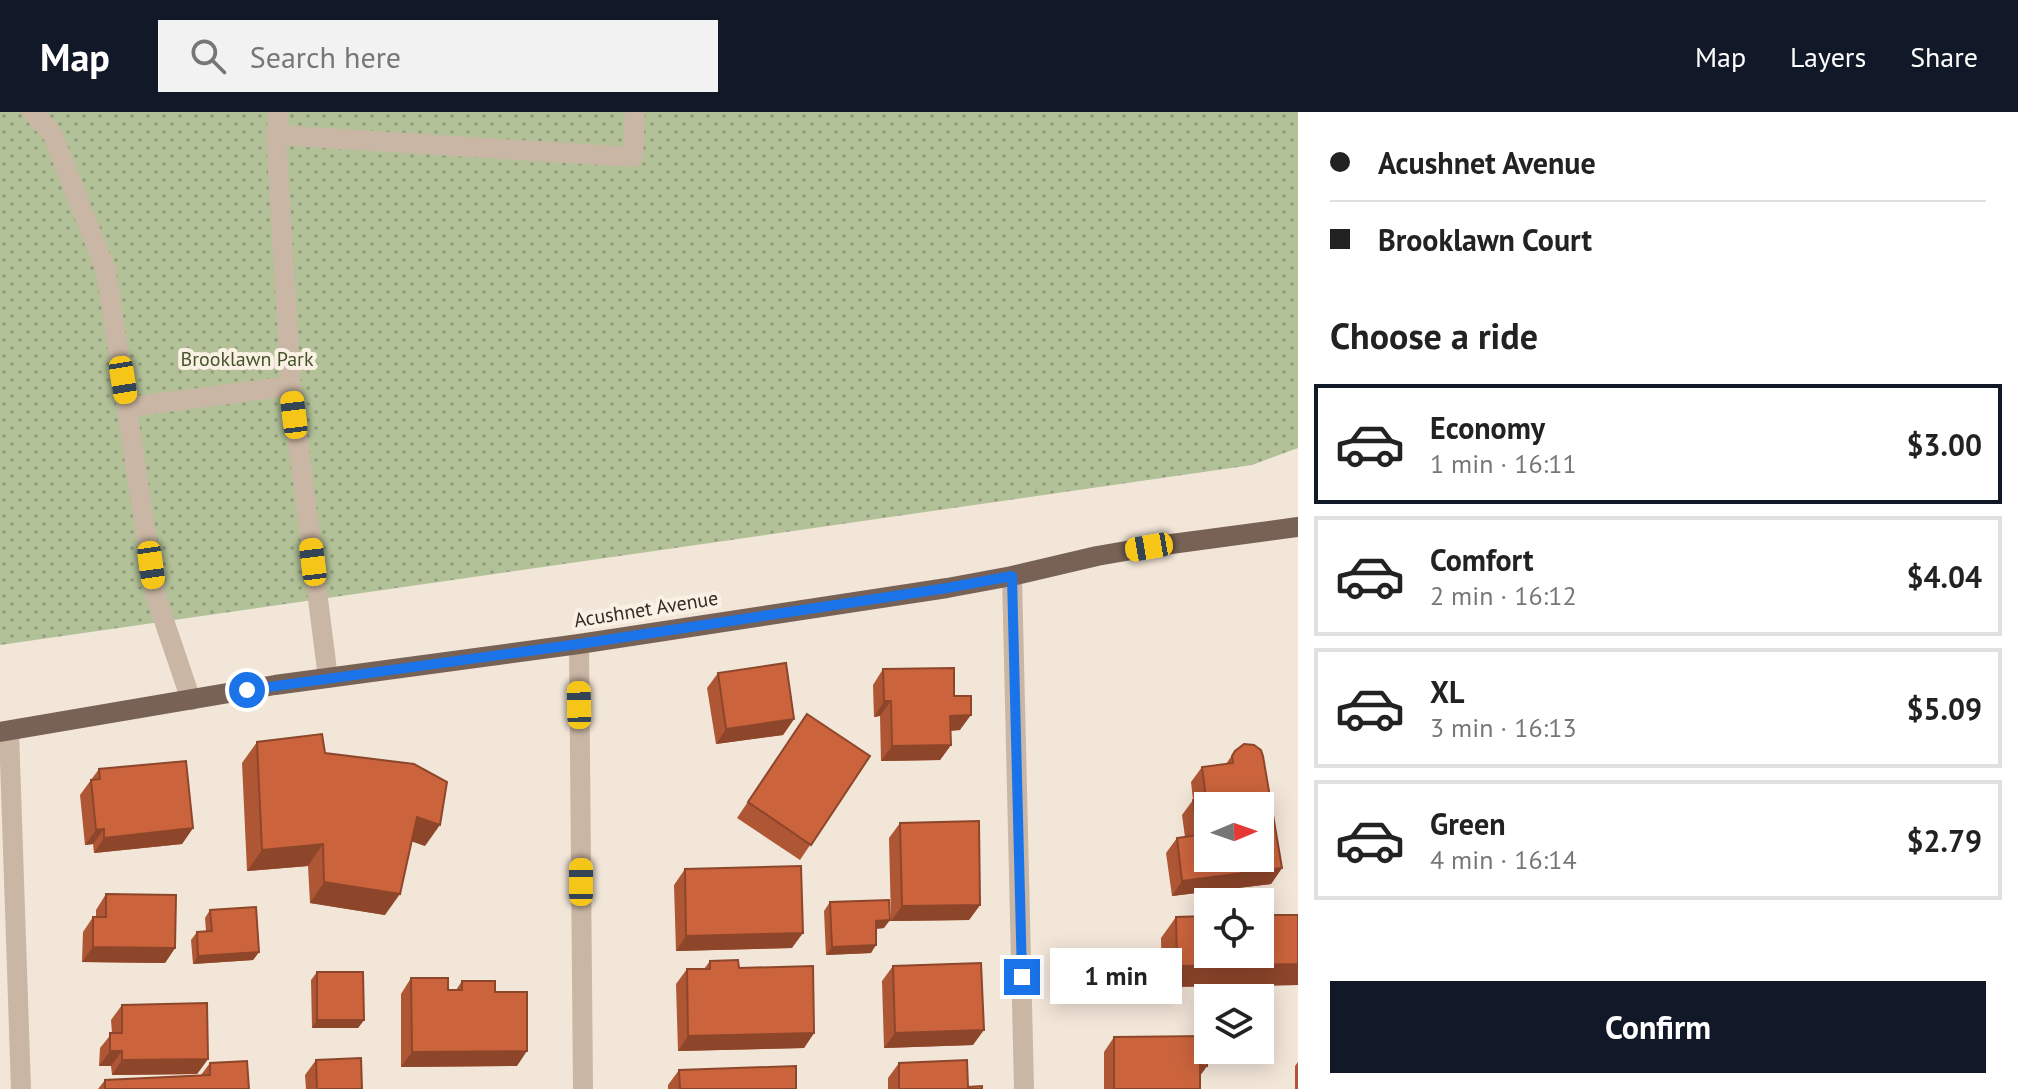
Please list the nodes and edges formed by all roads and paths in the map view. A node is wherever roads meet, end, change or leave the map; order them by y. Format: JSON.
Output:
{"nodes":[{"id":1,"x":32,"y":112,"type":"edge"},
{"id":2,"x":279,"y":112,"type":"edge"},
{"id":3,"x":635,"y":112,"type":"edge"},
{"id":4,"x":276,"y":135,"type":"junction"},
{"id":5,"x":291,"y":386,"type":"junction"},
{"id":6,"x":128,"y":407,"type":"junction"},
{"id":7,"x":1298,"y":527,"type":"edge"},
{"id":8,"x":1012,"y":576,"type":"junction"},
{"id":9,"x":579,"y":644,"type":"junction"},
{"id":10,"x":328,"y":678,"type":"junction"},
{"id":11,"x":191,"y":700,"type":"junction"},
{"id":12,"x":4,"y":731,"type":"edge"},
{"id":13,"x":21,"y":1089,"type":"edge"},
{"id":14,"x":583,"y":1089,"type":"edge"},
{"id":15,"x":1024,"y":1089,"type":"edge"}],
"edges":[{"from":1,"to":6,"type":"street"},
{"from":2,"to":4,"type":"street"},
{"from":3,"to":4,"type":"street"},
{"from":4,"to":5,"type":"street"},
{"from":5,"to":6,"type":"street"},
{"from":5,"to":10,"type":"street"},
{"from":6,"to":11,"type":"street"},
{"from":7,"to":8,"type":"main road","name":"Acushnet Avenue"},
{"from":8,"to":9,"type":"main road","name":"Acushnet Avenue"},
{"from":8,"to":15,"type":"street"},
{"from":9,"to":10,"type":"main road","name":"Acushnet Avenue"},
{"from":9,"to":14,"type":"street"},
{"from":10,"to":11,"type":"main road","name":"Acushnet Avenue"},
{"from":11,"to":12,"type":"main road","name":"Acushnet Avenue"},
{"from":12,"to":13,"type":"street"}]}
